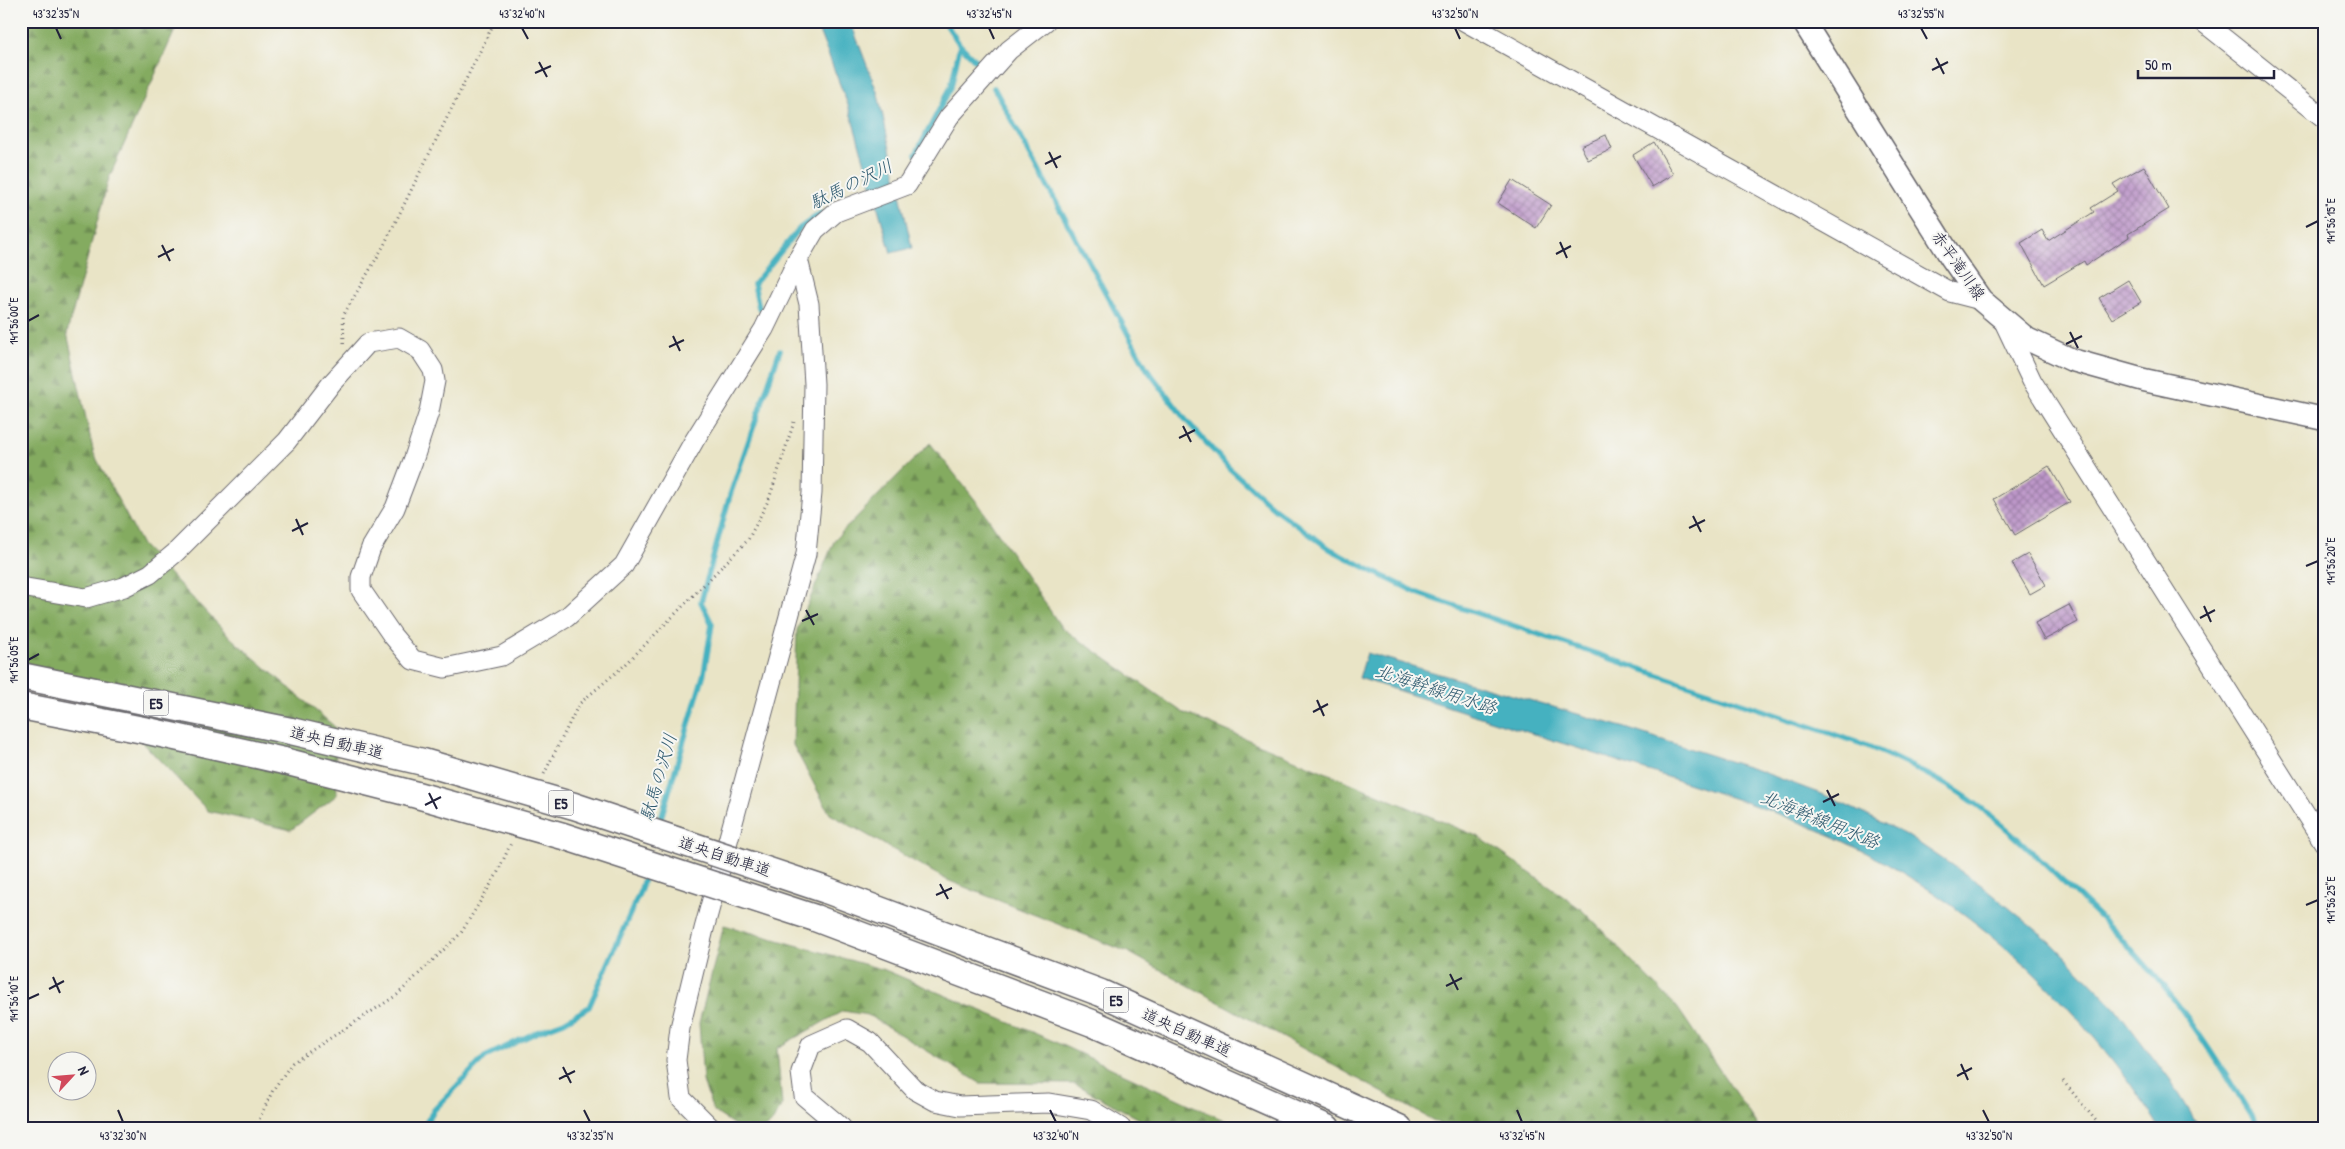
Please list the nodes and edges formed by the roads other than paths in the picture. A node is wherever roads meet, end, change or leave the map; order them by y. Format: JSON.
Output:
{"nodes":[{"id":1,"x":1046,"y":21,"type":"edge"},
{"id":2,"x":1464,"y":21,"type":"edge"},
{"id":3,"x":1803,"y":21,"type":"edge"},
{"id":4,"x":2202,"y":21,"type":"edge"},
{"id":5,"x":2324,"y":118,"type":"edge"},
{"id":6,"x":798,"y":259,"type":"junction"},
{"id":7,"x":1982,"y":300,"type":"junction"},
{"id":8,"x":2004,"y":322,"type":"junction"},
{"id":9,"x":2324,"y":419,"type":"edge"},
{"id":10,"x":21,"y":586,"type":"edge"},
{"id":11,"x":21,"y":676,"type":"edge"},
{"id":12,"x":21,"y":706,"type":"edge"},
{"id":13,"x":2324,"y":843,"type":"edge"},
{"id":14,"x":711,"y":1128,"type":"edge"},
{"id":15,"x":842,"y":1128,"type":"edge"},
{"id":16,"x":1121,"y":1128,"type":"edge"},
{"id":17,"x":1326,"y":1128,"type":"edge"},
{"id":18,"x":1399,"y":1128,"type":"edge"}],
"edges":[{"from":1,"to":6,"type":"street"},
{"from":2,"to":7,"type":"street"},
{"from":3,"to":7,"type":"main road","name":"赤平滝川線"},
{"from":4,"to":5,"type":"street"},
{"from":6,"to":10,"type":"street"},
{"from":6,"to":14,"type":"street"},
{"from":7,"to":8,"type":"main road","name":"赤平滝川線"},
{"from":8,"to":9,"type":"main road","name":"赤平滝川線"},
{"from":8,"to":13,"type":"street"},
{"from":11,"to":18,"type":"highway","name":"道央自動車道","number":"E5","bridge":true},
{"from":12,"to":17,"type":"highway","name":"道央自動車道","number":"E5","bridge":true},
{"from":15,"to":16,"type":"street"}]}
